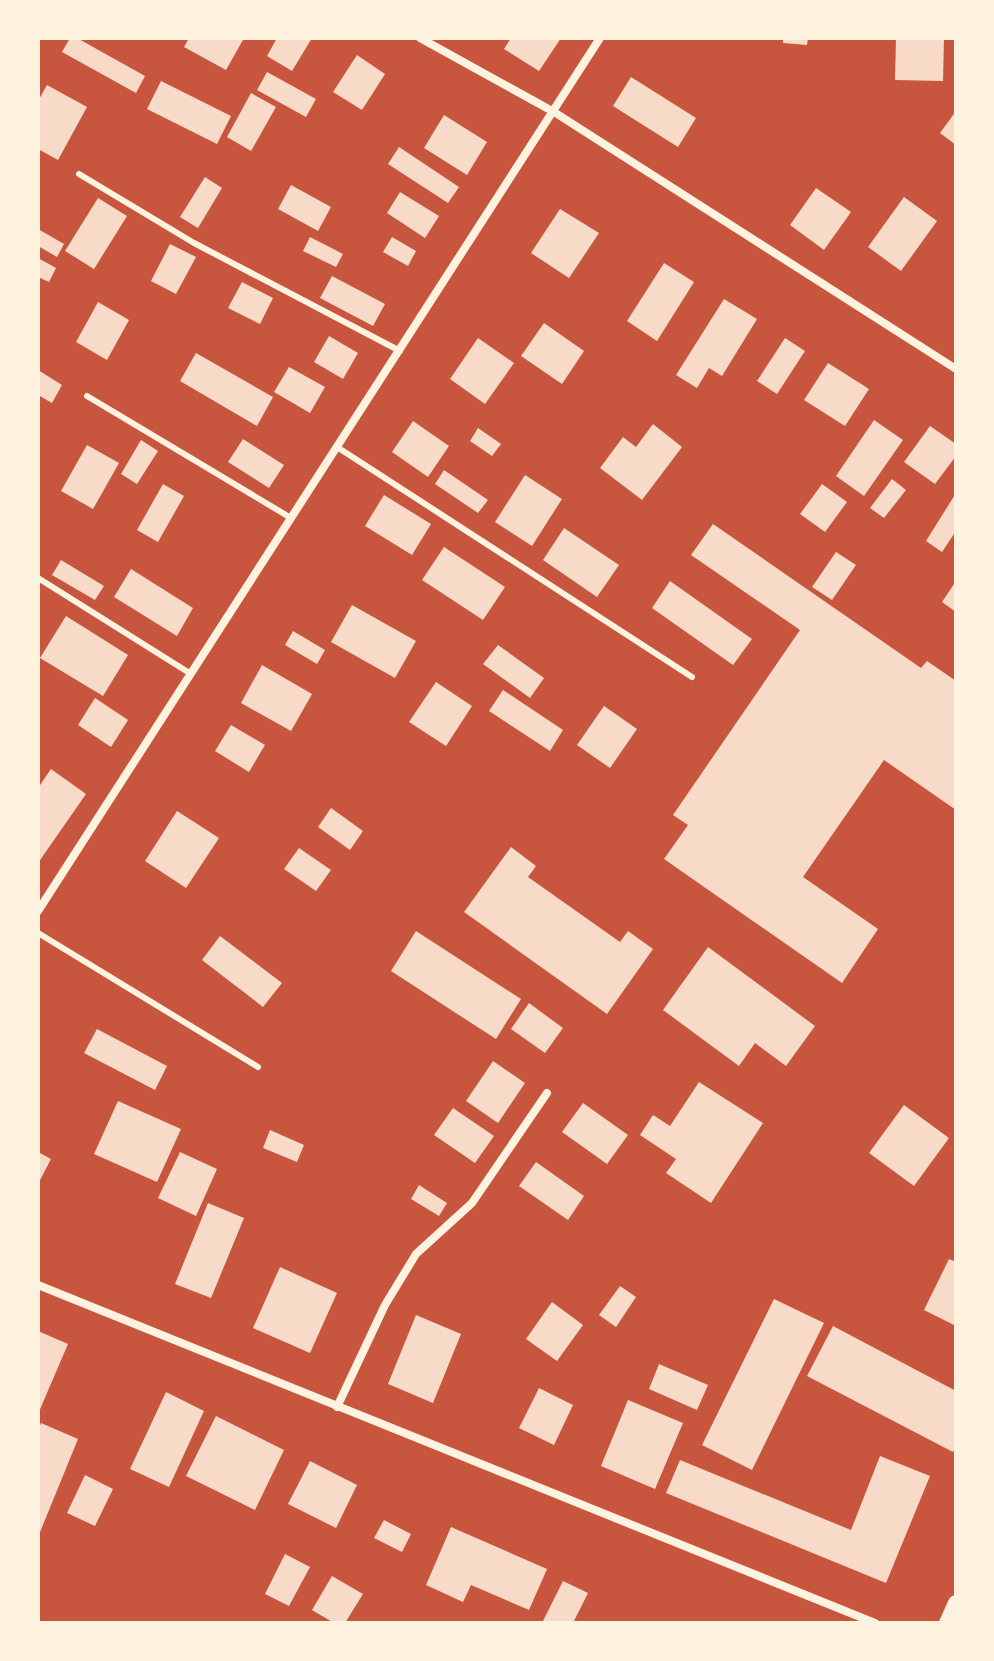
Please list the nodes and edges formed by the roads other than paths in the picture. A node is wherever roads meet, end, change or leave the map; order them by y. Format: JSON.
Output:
{"nodes":[{"id":1,"x":420,"y":38,"type":"edge"},
{"id":2,"x":600,"y":38,"type":"edge"},
{"id":3,"x":554,"y":112,"type":"junction"},
{"id":4,"x":79,"y":174,"type":"dead end"},
{"id":5,"x":400,"y":351,"type":"junction"},
{"id":6,"x":956,"y":369,"type":"edge"},
{"id":7,"x":87,"y":396,"type":"dead end"},
{"id":8,"x":337,"y":447,"type":"junction"},
{"id":9,"x":291,"y":518,"type":"junction"},
{"id":10,"x":38,"y":578,"type":"edge"},
{"id":11,"x":191,"y":674,"type":"junction"},
{"id":12,"x":692,"y":677,"type":"dead end"},
{"id":13,"x":38,"y":911,"type":"edge"},
{"id":14,"x":38,"y":933,"type":"edge"},
{"id":15,"x":258,"y":1067,"type":"dead end"},
{"id":16,"x":547,"y":1093,"type":"dead end"},
{"id":17,"x":38,"y":1285,"type":"edge"},
{"id":18,"x":337,"y":1407,"type":"junction"},
{"id":19,"x":956,"y":1603,"type":"edge"},
{"id":20,"x":875,"y":1623,"type":"edge"},
{"id":21,"x":947,"y":1623,"type":"edge"}],
"edges":[{"from":1,"to":3,"type":"street"},
{"from":2,"to":3,"type":"street"},
{"from":3,"to":5,"type":"street"},
{"from":3,"to":6,"type":"street"},
{"from":4,"to":5,"type":"lane"},
{"from":5,"to":8,"type":"street"},
{"from":7,"to":9,"type":"lane"},
{"from":8,"to":9,"type":"street"},
{"from":8,"to":12,"type":"lane"},
{"from":9,"to":11,"type":"street"},
{"from":10,"to":11,"type":"lane"},
{"from":11,"to":13,"type":"street"},
{"from":14,"to":15,"type":"lane"},
{"from":16,"to":18,"type":"street"},
{"from":17,"to":18,"type":"street"},
{"from":18,"to":20,"type":"street"},
{"from":19,"to":21,"type":"main road"}]}
